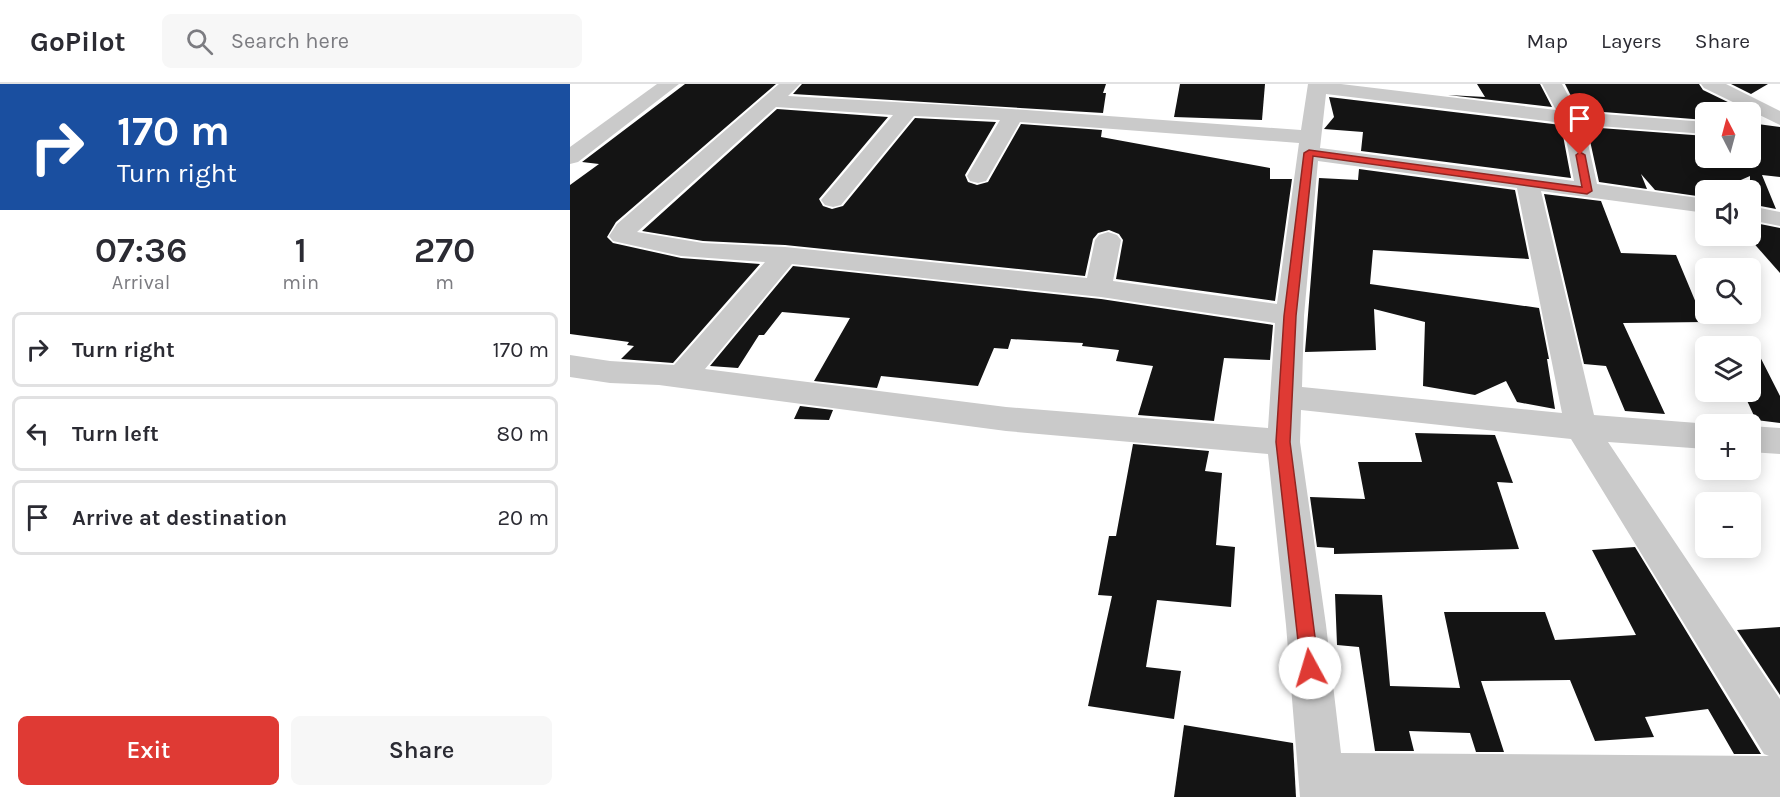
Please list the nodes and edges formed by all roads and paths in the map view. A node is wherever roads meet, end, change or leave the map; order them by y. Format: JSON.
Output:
{"nodes":[{"id":1,"x":669,"y":84,"type":"edge"},
{"id":2,"x":1552,"y":84,"type":"edge"},
{"id":3,"x":1318,"y":86,"type":"edge"},
{"id":4,"x":781,"y":92,"type":"edge"},
{"id":5,"x":1709,"y":93,"type":"edge"},
{"id":6,"x":909,"y":110,"type":"junction"},
{"id":7,"x":1012,"y":116,"type":"junction"},
{"id":8,"x":1571,"y":118,"type":"junction"},
{"id":9,"x":1780,"y":119,"type":"edge"},
{"id":10,"x":1695,"y":128,"type":"edge"},
{"id":11,"x":1309,"y":145,"type":"junction"},
{"id":12,"x":570,"y":157,"type":"edge"},
{"id":13,"x":978,"y":176,"type":"dead end"},
{"id":14,"x":1528,"y":183,"type":"junction"},
{"id":15,"x":1587,"y":191,"type":"junction"},
{"id":16,"x":833,"y":200,"type":"dead end"},
{"id":17,"x":1695,"y":205,"type":"edge"},
{"id":18,"x":1761,"y":215,"type":"edge"},
{"id":19,"x":1780,"y":219,"type":"edge"},
{"id":20,"x":1108,"y":240,"type":"dead end"},
{"id":21,"x":785,"y":255,"type":"junction"},
{"id":22,"x":1098,"y":286,"type":"junction"},
{"id":23,"x":1290,"y":316,"type":"junction"},
{"id":24,"x":570,"y":366,"type":"edge"},
{"id":25,"x":680,"y":378,"type":"junction"},
{"id":26,"x":1284,"y":398,"type":"junction"},
{"id":27,"x":1581,"y":427,"type":"junction"},
{"id":28,"x":1695,"y":435,"type":"edge"},
{"id":29,"x":1761,"y":440,"type":"edge"},
{"id":30,"x":1780,"y":441,"type":"edge"},
{"id":31,"x":1283,"y":442,"type":"junction"},
{"id":32,"x":1780,"y":738,"type":"edge"},
{"id":33,"x":1780,"y":778,"type":"edge"},
{"id":34,"x":1322,"y":786,"type":"edge"}],
"edges":[{"from":1,"to":12,"type":"street"},
{"from":2,"to":8,"type":"street"},
{"from":3,"to":8,"type":"street"},
{"from":3,"to":11,"type":"street"},
{"from":4,"to":6,"type":"street"},
{"from":4,"to":21,"type":"street"},
{"from":5,"to":9,"type":"street"},
{"from":6,"to":7,"type":"street"},
{"from":6,"to":16,"type":"street"},
{"from":7,"to":11,"type":"street"},
{"from":7,"to":13,"type":"street"},
{"from":8,"to":10,"type":"street"},
{"from":8,"to":15,"type":"street"},
{"from":11,"to":14,"type":"street"},
{"from":11,"to":23,"type":"street"},
{"from":14,"to":15,"type":"street"},
{"from":14,"to":27,"type":"street"},
{"from":15,"to":17,"type":"street"},
{"from":18,"to":19,"type":"street"},
{"from":20,"to":22,"type":"street"},
{"from":21,"to":22,"type":"street"},
{"from":21,"to":25,"type":"street"},
{"from":22,"to":23,"type":"street"},
{"from":23,"to":26,"type":"street"},
{"from":24,"to":25,"type":"street"},
{"from":25,"to":31,"type":"street"},
{"from":26,"to":27,"type":"street"},
{"from":26,"to":31,"type":"street"},
{"from":27,"to":28,"type":"street"},
{"from":27,"to":32,"type":"street"},
{"from":29,"to":30,"type":"street"},
{"from":31,"to":34,"type":"street"},
{"from":33,"to":34,"type":"street"}]}
